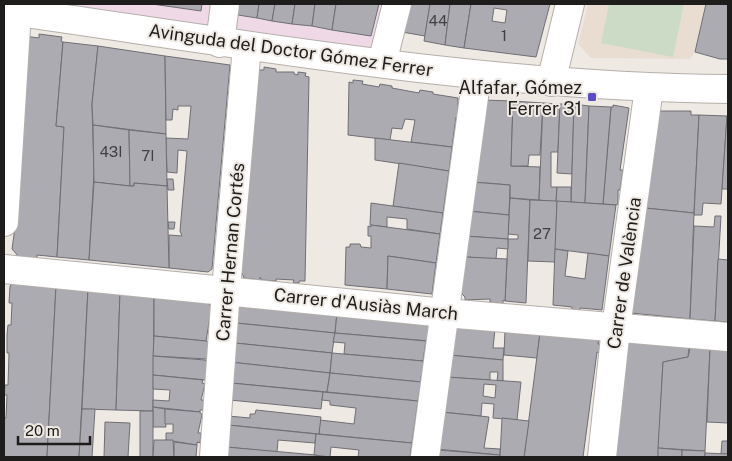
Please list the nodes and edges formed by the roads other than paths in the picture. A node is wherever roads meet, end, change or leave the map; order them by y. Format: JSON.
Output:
{"nodes":[{"id":1,"x":225,"y":4,"type":"edge"},
{"id":2,"x":397,"y":4,"type":"edge"},
{"id":3,"x":570,"y":4,"type":"edge"},
{"id":4,"x":10,"y":10,"type":"edge"},
{"id":5,"x":220,"y":43,"type":"junction"},
{"id":6,"x":247,"y":46,"type":"junction"},
{"id":7,"x":382,"y":63,"type":"junction"},
{"id":8,"x":476,"y":75,"type":"junction"},
{"id":9,"x":552,"y":82,"type":"junction"},
{"id":10,"x":649,"y":88,"type":"junction"},
{"id":11,"x":728,"y":89,"type":"edge"},
{"id":12,"x":4,"y":222,"type":"edge"},
{"id":13,"x":4,"y":269,"type":"edge"},
{"id":14,"x":226,"y":290,"type":"junction"},
{"id":15,"x":445,"y":313,"type":"junction"},
{"id":16,"x":616,"y":328,"type":"junction"},
{"id":17,"x":728,"y":337,"type":"edge"},
{"id":18,"x":214,"y":457,"type":"edge"},
{"id":19,"x":426,"y":457,"type":"edge"},
{"id":20,"x":602,"y":457,"type":"edge"}],
"edges":[{"from":1,"to":5,"type":"street"},
{"from":2,"to":7,"type":"street"},
{"from":3,"to":9,"type":"street"},
{"from":4,"to":5,"type":"street","name":"Avinguda del Doctor Gómez Ferrer"},
{"from":4,"to":12,"type":"street"},
{"from":5,"to":6,"type":"street","name":"Avinguda del Doctor Gómez Ferrer"},
{"from":6,"to":7,"type":"street","name":"Avinguda del Doctor Gómez Ferrer"},
{"from":6,"to":14,"type":"street","name":"Carrer Hernan Cortés"},
{"from":7,"to":8,"type":"street","name":"Avinguda del Doctor Gómez Ferrer"},
{"from":8,"to":9,"type":"street","name":"Avinguda del Doctor Gómez Ferrer"},
{"from":8,"to":15,"type":"street"},
{"from":9,"to":10,"type":"street","name":"Avinguda del Doctor Gómez Ferrer"},
{"from":10,"to":11,"type":"street","name":"Avinguda del Doctor Gómez Ferrer"},
{"from":10,"to":16,"type":"street","name":"Carrer de València"},
{"from":13,"to":14,"type":"street","name":"Carrer d'Ausiàs March"},
{"from":14,"to":15,"type":"street","name":"Carrer d'Ausiàs March"},
{"from":14,"to":18,"type":"street","name":"Carrer Hernan Cortés"},
{"from":15,"to":16,"type":"street","name":"Carrer d'Ausiàs March"},
{"from":15,"to":19,"type":"street"},
{"from":16,"to":17,"type":"street","name":"Carrer d'Ausiàs March"},
{"from":16,"to":20,"type":"street","name":"Carrer de València"}]}
